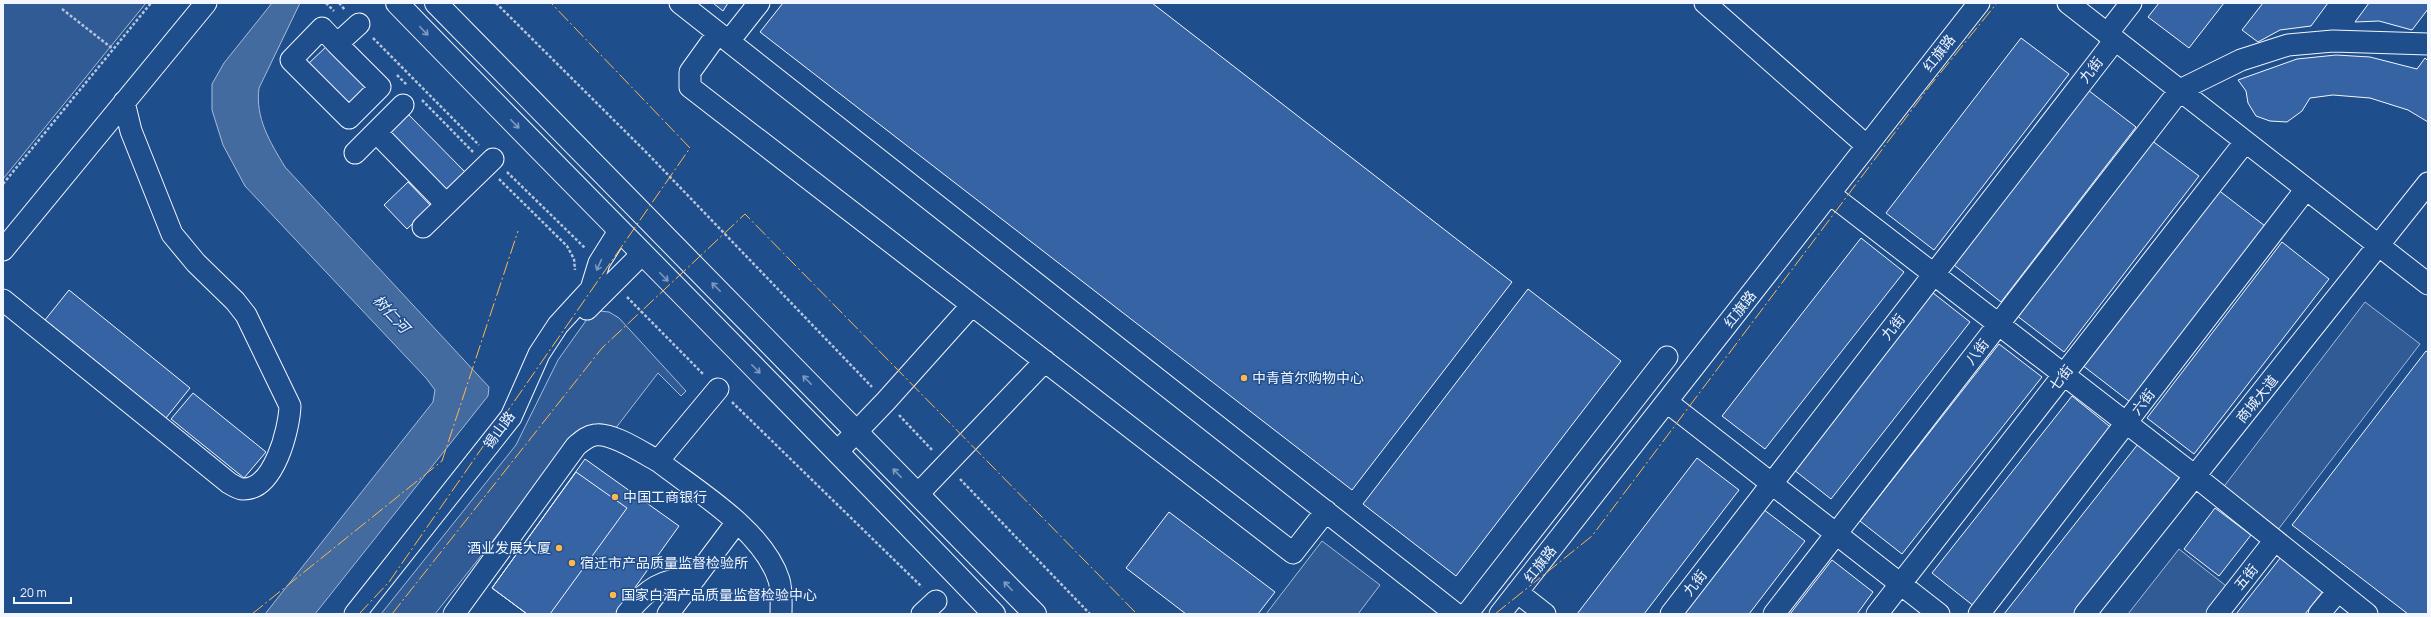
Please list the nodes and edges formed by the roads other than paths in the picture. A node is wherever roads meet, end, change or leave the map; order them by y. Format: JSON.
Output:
{"nodes":[{"id":1,"x":206,"y":3,"type":"edge"},
{"id":2,"x":397,"y":3,"type":"edge"},
{"id":3,"x":436,"y":3,"type":"edge"},
{"id":4,"x":680,"y":3,"type":"edge"},
{"id":5,"x":759,"y":3,"type":"edge"},
{"id":6,"x":1705,"y":3,"type":"edge"},
{"id":7,"x":1979,"y":3,"type":"edge"},
{"id":8,"x":2068,"y":3,"type":"edge"},
{"id":9,"x":2131,"y":3,"type":"edge"},
{"id":10,"x":356,"y":27,"type":"road end"},
{"id":11,"x":723,"y":37,"type":"junction"},
{"id":12,"x":2111,"y":37,"type":"junction"},
{"id":13,"x":337,"y":44,"type":"dead end"},
{"id":14,"x":2428,"y":44,"type":"edge"},
{"id":15,"x":2180,"y":90,"type":"junction"},
{"id":16,"x":411,"y":98,"type":"road end"},
{"id":17,"x":124,"y":102,"type":"junction"},
{"id":18,"x":376,"y":132,"type":"junction"},
{"id":19,"x":2245,"y":142,"type":"junction"},
{"id":20,"x":1867,"y":146,"type":"junction"},
{"id":21,"x":355,"y":153,"type":"dead end"},
{"id":22,"x":490,"y":162,"type":"road end"},
{"id":23,"x":2428,"y":183,"type":"edge"},
{"id":24,"x":2306,"y":189,"type":"junction"},
{"id":25,"x":1830,"y":194,"type":"junction"},
{"id":26,"x":446,"y":204,"type":"junction"},
{"id":27,"x":423,"y":227,"type":"dead end"},
{"id":28,"x":619,"y":231,"type":"junction"},
{"id":29,"x":2378,"y":246,"type":"junction"},
{"id":30,"x":3,"y":250,"type":"edge"},
{"id":31,"x":642,"y":254,"type":"junction"},
{"id":32,"x":1934,"y":274,"type":"junction"},
{"id":33,"x":2428,"y":284,"type":"edge"},
{"id":34,"x":3,"y":300,"type":"edge"},
{"id":35,"x":972,"y":305,"type":"junction"},
{"id":36,"x":1999,"y":324,"type":"junction"},
{"id":37,"x":1668,"y":357,"type":"dead end"},
{"id":38,"x":1045,"y":361,"type":"junction"},
{"id":39,"x":2064,"y":374,"type":"junction"},
{"id":40,"x":718,"y":389,"type":"road end"},
{"id":41,"x":1667,"y":402,"type":"junction"},
{"id":42,"x":2126,"y":423,"type":"junction"},
{"id":43,"x":857,"y":431,"type":"junction"},
{"id":44,"x":838,"y":451,"type":"junction"},
{"id":45,"x":658,"y":461,"type":"junction"},
{"id":46,"x":2195,"y":476,"type":"junction"},
{"id":47,"x":1772,"y":483,"type":"junction"},
{"id":48,"x":918,"y":494,"type":"junction"},
{"id":49,"x":1326,"y":511,"type":"junction"},
{"id":50,"x":736,"y":522,"type":"junction"},
{"id":51,"x":1836,"y":534,"type":"junction"},
{"id":52,"x":2275,"y":540,"type":"junction"},
{"id":53,"x":696,"y":577,"type":"junction"},
{"id":54,"x":1901,"y":584,"type":"junction"},
{"id":55,"x":2338,"y":591,"type":"junction"},
{"id":56,"x":1517,"y":592,"type":"junction"},
{"id":57,"x":355,"y":614,"type":"edge"},
{"id":58,"x":369,"y":614,"type":"edge"},
{"id":59,"x":454,"y":614,"type":"edge"},
{"id":60,"x":627,"y":614,"type":"edge"},
{"id":61,"x":668,"y":614,"type":"edge"},
{"id":62,"x":781,"y":614,"type":"edge"},
{"id":63,"x":994,"y":614,"type":"edge"},
{"id":64,"x":1035,"y":614,"type":"edge"},
{"id":65,"x":1456,"y":614,"type":"edge"},
{"id":66,"x":1467,"y":614,"type":"edge"},
{"id":67,"x":1500,"y":614,"type":"edge"},
{"id":68,"x":1545,"y":614,"type":"edge"},
{"id":69,"x":1671,"y":614,"type":"edge"},
{"id":70,"x":1774,"y":614,"type":"edge"},
{"id":71,"x":1877,"y":614,"type":"edge"},
{"id":72,"x":1939,"y":614,"type":"edge"},
{"id":73,"x":1979,"y":614,"type":"edge"},
{"id":74,"x":2085,"y":614,"type":"edge"},
{"id":75,"x":2217,"y":614,"type":"edge"},
{"id":76,"x":2319,"y":614,"type":"edge"},
{"id":77,"x":2367,"y":614,"type":"edge"}],
"edges":[{"from":1,"to":17,"type":"street"},
{"from":2,"to":28,"type":"highway","one_way":true},
{"from":43,"to":3,"type":"highway","one_way":true},
{"from":4,"to":11,"type":"street"},
{"from":5,"to":11,"type":"street"},
{"from":6,"to":20,"type":"street"},
{"from":7,"to":20,"type":"street","name":"红旗路"},
{"from":8,"to":12,"type":"street"},
{"from":9,"to":12,"type":"street","name":"九街"},
{"from":10,"to":13,"type":"street"},
{"from":11,"to":35,"type":"street"},
{"from":11,"to":49,"type":"street"},
{"from":12,"to":15,"type":"street"},
{"from":12,"to":32,"type":"street","name":"九街"},
{"from":14,"to":15,"type":"street"},
{"from":15,"to":19,"type":"street"},
{"from":15,"to":36,"type":"street","name":"八街"},
{"from":16,"to":18,"type":"street"},
{"from":17,"to":30,"type":"street"},
{"from":17,"to":34,"type":"street"},
{"from":18,"to":21,"type":"street"},
{"from":18,"to":26,"type":"street"},
{"from":19,"to":24,"type":"street"},
{"from":19,"to":39,"type":"street","name":"七街"},
{"from":20,"to":25,"type":"street","name":"红旗路"},
{"from":22,"to":26,"type":"street"},
{"from":23,"to":29,"type":"street","name":"商城大道"},
{"from":24,"to":29,"type":"street"},
{"from":24,"to":42,"type":"street","name":"六街"},
{"from":25,"to":32,"type":"street"},
{"from":25,"to":41,"type":"street","name":"红旗路"},
{"from":26,"to":27,"type":"street"},
{"from":28,"to":31,"type":"highway"},
{"from":28,"to":57,"type":"street","name":"锡山路","one_way":true},
{"from":29,"to":33,"type":"street"},
{"from":29,"to":46,"type":"street","name":"商城大道"},
{"from":31,"to":44,"type":"highway","one_way":true},
{"from":31,"to":58,"type":"street","name":"锡山路"},
{"from":32,"to":36,"type":"street"},
{"from":32,"to":47,"type":"street","name":"九街"},
{"from":35,"to":38,"type":"street"},
{"from":35,"to":43,"type":"street"},
{"from":36,"to":39,"type":"street"},
{"from":36,"to":51,"type":"street","name":"八街"},
{"from":37,"to":66,"type":"street"},
{"from":38,"to":48,"type":"street"},
{"from":38,"to":49,"type":"street"},
{"from":39,"to":42,"type":"street"},
{"from":39,"to":54,"type":"street","name":"七街"},
{"from":40,"to":45,"type":"street"},
{"from":41,"to":47,"type":"street"},
{"from":41,"to":56,"type":"street","name":"红旗路"},
{"from":42,"to":46,"type":"street"},
{"from":42,"to":73,"type":"street","name":"六街"},
{"from":43,"to":44,"type":"street"},
{"from":48,"to":43,"type":"highway","one_way":true},
{"from":44,"to":63,"type":"highway"},
{"from":45,"to":50,"type":"street"},
{"from":45,"to":59,"type":"street"},
{"from":46,"to":52,"type":"street"},
{"from":46,"to":74,"type":"street","name":"商城大道"},
{"from":47,"to":51,"type":"street"},
{"from":47,"to":69,"type":"street","name":"九街"},
{"from":64,"to":48,"type":"highway","one_way":true},
{"from":49,"to":65,"type":"street"},
{"from":50,"to":53,"type":"street"},
{"from":50,"to":62,"type":"street"},
{"from":51,"to":54,"type":"street"},
{"from":51,"to":70,"type":"street","name":"八街"},
{"from":52,"to":55,"type":"street"},
{"from":52,"to":75,"type":"street","name":"五街"},
{"from":53,"to":60,"type":"street"},
{"from":53,"to":61,"type":"street"},
{"from":54,"to":71,"type":"street","name":"七街"},
{"from":54,"to":72,"type":"street"},
{"from":55,"to":76,"type":"street"},
{"from":55,"to":77,"type":"street"},
{"from":56,"to":67,"type":"street","name":"红旗路"},
{"from":56,"to":68,"type":"street"}]}
